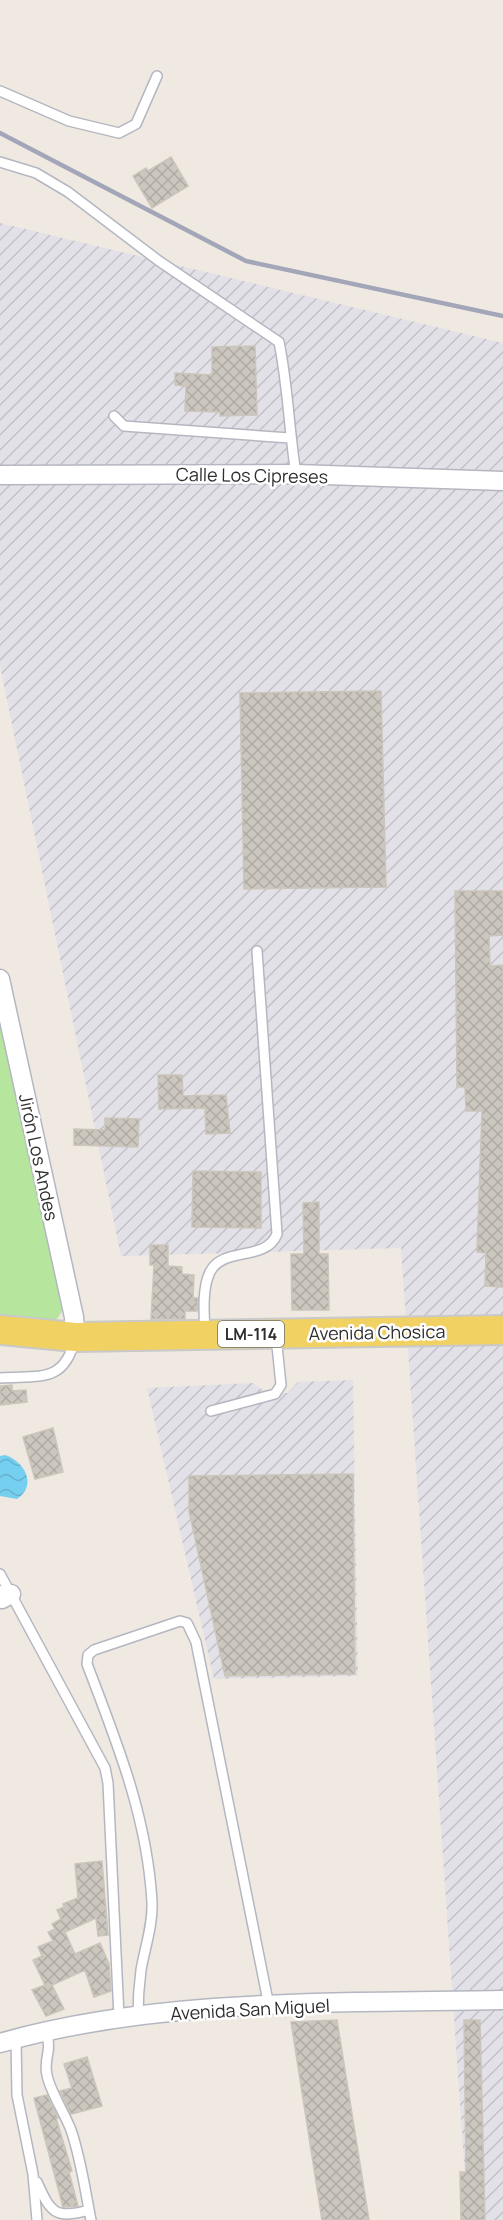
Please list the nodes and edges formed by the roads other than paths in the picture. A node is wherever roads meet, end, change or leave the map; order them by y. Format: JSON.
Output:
{"nodes":[{"id":1,"x":158,"y":76,"type":"dead end"},
{"id":2,"x":0,"y":91,"type":"edge"},
{"id":3,"x":0,"y":162,"type":"edge"},
{"id":4,"x":114,"y":416,"type":"dead end"},
{"id":5,"x":290,"y":438,"type":"junction"},
{"id":6,"x":296,"y":474,"type":"junction"},
{"id":7,"x":0,"y":475,"type":"edge"},
{"id":8,"x":503,"y":481,"type":"edge"},
{"id":9,"x":257,"y":951,"type":"dead end"},
{"id":10,"x":0,"y":979,"type":"edge"},
{"id":11,"x":0,"y":1330,"type":"edge"},
{"id":12,"x":503,"y":1330,"type":"edge"},
{"id":13,"x":276,"y":1334,"type":"junction"},
{"id":14,"x":205,"y":1335,"type":"junction"},
{"id":15,"x":75,"y":1337,"type":"junction"},
{"id":16,"x":0,"y":1378,"type":"edge"},
{"id":17,"x":211,"y":1411,"type":"dead end"},
{"id":18,"x":0,"y":1574,"type":"edge"},
{"id":19,"x":6,"y":1594,"type":"edge"},
{"id":20,"x":503,"y":2000,"type":"edge"},
{"id":21,"x":269,"y":2006,"type":"junction"},
{"id":22,"x":138,"y":2016,"type":"junction"},
{"id":23,"x":119,"y":2017,"type":"junction"},
{"id":24,"x":46,"y":2030,"type":"junction"},
{"id":25,"x":8,"y":2040,"type":"edge"},
{"id":26,"x":33,"y":2174,"type":"junction"},
{"id":27,"x":84,"y":2214,"type":"edge"},
{"id":28,"x":37,"y":2220,"type":"edge"},
{"id":29,"x":91,"y":2220,"type":"edge"}],
"edges":[{"from":1,"to":2,"type":"lane"},
{"from":3,"to":5,"type":"lane"},
{"from":4,"to":5,"type":"lane"},
{"from":5,"to":6,"type":"lane"},
{"from":6,"to":7,"type":"street","name":"Calle Los Cipreses"},
{"from":6,"to":8,"type":"street","name":"Calle Los Cipreses"},
{"from":9,"to":14,"type":"lane"},
{"from":10,"to":15,"type":"street","name":"Jirón Los Andes"},
{"from":11,"to":15,"type":"main road","name":"Avenida Chosica","number":"LM-114"},
{"from":12,"to":13,"type":"main road","name":"Avenida Chosica","number":"LM-114"},
{"from":13,"to":14,"type":"main road","name":"Avenida Chosica","number":"LM-114"},
{"from":13,"to":17,"type":"lane"},
{"from":14,"to":15,"type":"main road","name":"Avenida Chosica","number":"LM-114"},
{"from":15,"to":16,"type":"lane"},
{"from":18,"to":19,"type":"lane"},
{"from":19,"to":23,"type":"lane"},
{"from":20,"to":21,"type":"street","name":"Avenida San Miguel"},
{"from":21,"to":22,"type":"street","name":"Avenida San Miguel"},
{"from":21,"to":22,"type":"lane"},
{"from":22,"to":23,"type":"street","name":"Avenida San Miguel"},
{"from":23,"to":24,"type":"street","name":"Avenida San Miguel"},
{"from":24,"to":25,"type":"street","name":"Avenida San Miguel"},
{"from":24,"to":27,"type":"lane"},
{"from":25,"to":26,"type":"lane"},
{"from":26,"to":27,"type":"lane"},
{"from":26,"to":28,"type":"lane"},
{"from":27,"to":29,"type":"lane"}]}
